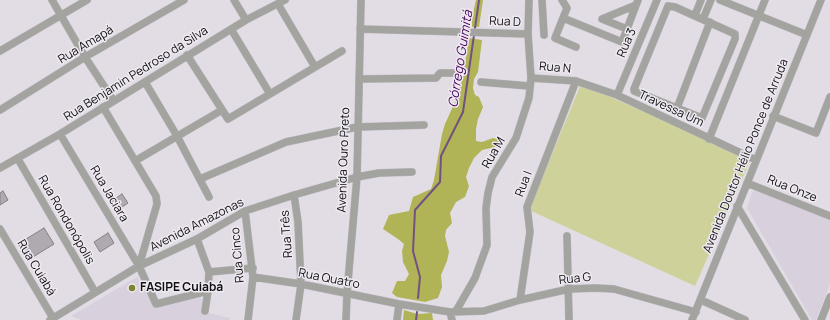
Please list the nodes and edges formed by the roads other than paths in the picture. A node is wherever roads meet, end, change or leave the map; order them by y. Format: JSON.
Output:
{"nodes":[{"id":1,"x":52,"y":0,"type":"edge"},
{"id":2,"x":87,"y":0,"type":"edge"},
{"id":3,"x":184,"y":0,"type":"edge"},
{"id":4,"x":234,"y":0,"type":"edge"},
{"id":5,"x":285,"y":0,"type":"edge"},
{"id":6,"x":361,"y":0,"type":"edge"},
{"id":7,"x":529,"y":0,"type":"edge"},
{"id":8,"x":542,"y":0,"type":"edge"},
{"id":9,"x":562,"y":0,"type":"edge"},
{"id":10,"x":657,"y":0,"type":"edge"},
{"id":11,"x":701,"y":0,"type":"edge"},
{"id":12,"x":711,"y":0,"type":"edge"},
{"id":13,"x":720,"y":0,"type":"edge"},
{"id":14,"x":765,"y":0,"type":"edge"},
{"id":15,"x":821,"y":0,"type":"edge"},
{"id":16,"x":637,"y":3,"type":"edge"},
{"id":17,"x":278,"y":4,"type":"junction"},
{"id":18,"x":61,"y":15,"type":"junction"},
{"id":19,"x":695,"y":15,"type":"junction"},
{"id":20,"x":759,"y":16,"type":"junction"},
{"id":21,"x":563,"y":18,"type":"junction"},
{"id":22,"x":246,"y":20,"type":"junction"},
{"id":23,"x":707,"y":21,"type":"junction"},
{"id":24,"x":231,"y":29,"type":"junction"},
{"id":25,"x":360,"y":29,"type":"junction"},
{"id":26,"x":627,"y":29,"type":"junction"},
{"id":27,"x":528,"y":34,"type":"junction"},
{"id":28,"x":807,"y":35,"type":"junction"},
{"id":29,"x":544,"y":36,"type":"dead end"},
{"id":30,"x":576,"y":47,"type":"dead end"},
{"id":31,"x":0,"y":51,"type":"edge"},
{"id":32,"x":342,"y":51,"type":"dead end"},
{"id":33,"x":188,"y":55,"type":"junction"},
{"id":34,"x":85,"y":57,"type":"junction"},
{"id":35,"x":315,"y":67,"type":"junction"},
{"id":36,"x":457,"y":73,"type":"dead end"},
{"id":37,"x":531,"y":78,"type":"junction"},
{"id":38,"x":359,"y":79,"type":"junction"},
{"id":39,"x":576,"y":81,"type":"junction"},
{"id":40,"x":145,"y":82,"type":"junction"},
{"id":41,"x":481,"y":82,"type":"dead end"},
{"id":42,"x":530,"y":86,"type":"junction"},
{"id":43,"x":270,"y":94,"type":"junction"},
{"id":44,"x":617,"y":95,"type":"junction"},
{"id":45,"x":830,"y":98,"type":"edge"},
{"id":46,"x":113,"y":100,"type":"junction"},
{"id":47,"x":103,"y":107,"type":"junction"},
{"id":48,"x":677,"y":108,"type":"junction"},
{"id":49,"x":0,"y":110,"type":"edge"},
{"id":50,"x":222,"y":110,"type":"junction"},
{"id":51,"x":774,"y":116,"type":"junction"},
{"id":52,"x":424,"y":125,"type":"dead end"},
{"id":53,"x":357,"y":126,"type":"junction"},
{"id":54,"x":60,"y":134,"type":"junction"},
{"id":55,"x":177,"y":136,"type":"junction"},
{"id":56,"x":709,"y":139,"type":"junction"},
{"id":57,"x":18,"y":159,"type":"junction"},
{"id":58,"x":756,"y":160,"type":"junction"},
{"id":59,"x":135,"y":161,"type":"junction"},
{"id":60,"x":0,"y":168,"type":"edge"},
{"id":61,"x":412,"y":172,"type":"dead end"},
{"id":62,"x":356,"y":177,"type":"junction"},
{"id":63,"x":200,"y":179,"type":"junction"},
{"id":64,"x":747,"y":183,"type":"junction"},
{"id":65,"x":294,"y":194,"type":"junction"},
{"id":66,"x":209,"y":197,"type":"dead end"},
{"id":67,"x":738,"y":206,"type":"junction"},
{"id":68,"x":245,"y":211,"type":"junction"},
{"id":69,"x":830,"y":216,"type":"edge"},
{"id":70,"x":0,"y":229,"type":"edge"},
{"id":71,"x":568,"y":236,"type":"dead end"},
{"id":72,"x":197,"y":239,"type":"junction"},
{"id":73,"x":139,"y":266,"type":"junction"},
{"id":74,"x":253,"y":268,"type":"junction"},
{"id":75,"x":209,"y":272,"type":"junction"},
{"id":76,"x":254,"y":277,"type":"junction"},
{"id":77,"x":301,"y":284,"type":"junction"},
{"id":78,"x":569,"y":289,"type":"junction"},
{"id":79,"x":208,"y":291,"type":"junction"},
{"id":80,"x":95,"y":292,"type":"junction"},
{"id":81,"x":347,"y":293,"type":"junction"},
{"id":82,"x":830,"y":297,"type":"edge"},
{"id":83,"x":520,"y":300,"type":"junction"},
{"id":84,"x":701,"y":300,"type":"junction"},
{"id":85,"x":399,"y":304,"type":"junction"},
{"id":86,"x":205,"y":311,"type":"dead end"},
{"id":87,"x":453,"y":311,"type":"junction"},
{"id":88,"x":696,"y":312,"type":"junction"},
{"id":89,"x":51,"y":319,"type":"edge"},
{"id":90,"x":248,"y":320,"type":"edge"},
{"id":91,"x":296,"y":320,"type":"edge"},
{"id":92,"x":346,"y":320,"type":"edge"},
{"id":93,"x":397,"y":320,"type":"edge"},
{"id":94,"x":452,"y":320,"type":"edge"},
{"id":95,"x":570,"y":320,"type":"edge"},
{"id":96,"x":692,"y":320,"type":"edge"},
{"id":97,"x":746,"y":320,"type":"edge"},
{"id":98,"x":805,"y":320,"type":"edge"},
{"id":99,"x":821,"y":320,"type":"edge"}],
"edges":[{"from":1,"to":18,"type":"street"},
{"from":2,"to":18,"type":"street"},
{"from":3,"to":34,"type":"street","name":"Rua Amapá"},
{"from":4,"to":22,"type":"street"},
{"from":5,"to":17,"type":"street","name":"Rua Benjamin Pedroso da Silva"},
{"from":6,"to":25,"type":"street","name":"Avenida Ouro Preto"},
{"from":7,"to":27,"type":"street","name":"Rua M"},
{"from":8,"to":29,"type":"street"},
{"from":9,"to":21,"type":"street"},
{"from":10,"to":44,"type":"street","name":"Rua 3"},
{"from":11,"to":19,"type":"street"},
{"from":12,"to":23,"type":"street"},
{"from":13,"to":20,"type":"street"},
{"from":14,"to":20,"type":"street"},
{"from":15,"to":28,"type":"street","name":"Avenida Doutor Hélio Ponce de Arruda"},
{"from":16,"to":26,"type":"street"},
{"from":16,"to":26,"type":"street"},
{"from":17,"to":22,"type":"street","name":"Rua Benjamin Pedroso da Silva"},
{"from":17,"to":35,"type":"street"},
{"from":18,"to":31,"type":"street"},
{"from":18,"to":34,"type":"street"},
{"from":19,"to":23,"type":"street"},
{"from":19,"to":48,"type":"street"},
{"from":20,"to":28,"type":"street"},
{"from":20,"to":56,"type":"street"},
{"from":21,"to":26,"type":"street"},
{"from":21,"to":30,"type":"street"},
{"from":22,"to":24,"type":"street","name":"Rua Benjamin Pedroso da Silva"},
{"from":23,"to":48,"type":"street"},
{"from":23,"to":48,"type":"street"},
{"from":24,"to":33,"type":"street","name":"Rua Benjamin Pedroso da Silva"},
{"from":24,"to":43,"type":"street"},
{"from":25,"to":27,"type":"street","name":"Rua D"},
{"from":25,"to":38,"type":"street","name":"Avenida Ouro Preto"},
{"from":27,"to":37,"type":"street","name":"Rua M"},
{"from":28,"to":51,"type":"street","name":"Avenida Doutor Hélio Ponce de Arruda"},
{"from":32,"to":35,"type":"street"},
{"from":33,"to":40,"type":"street","name":"Rua Benjamin Pedroso da Silva"},
{"from":33,"to":50,"type":"street"},
{"from":34,"to":46,"type":"street"},
{"from":34,"to":49,"type":"street","name":"Rua Amapá"},
{"from":35,"to":43,"type":"street"},
{"from":36,"to":38,"type":"street"},
{"from":37,"to":39,"type":"street","name":"Rua N"},
{"from":37,"to":42,"type":"street","name":"Rua M"},
{"from":38,"to":53,"type":"street","name":"Avenida Ouro Preto"},
{"from":39,"to":44,"type":"street","name":"Travessa Um"},
{"from":39,"to":83,"type":"street","name":"Rua I"},
{"from":40,"to":46,"type":"street","name":"Rua Benjamin Pedroso da Silva"},
{"from":40,"to":55,"type":"street"},
{"from":41,"to":42,"type":"street"},
{"from":42,"to":87,"type":"street","name":"Rua M"},
{"from":43,"to":50,"type":"street"},
{"from":44,"to":56,"type":"street","name":"Travessa Um"},
{"from":45,"to":51,"type":"street"},
{"from":46,"to":47,"type":"street","name":"Rua Benjamin Pedroso da Silva"},
{"from":47,"to":54,"type":"street","name":"Rua Benjamin Pedroso da Silva"},
{"from":47,"to":59,"type":"street"},
{"from":50,"to":55,"type":"street"},
{"from":51,"to":58,"type":"street","name":"Avenida Doutor Hélio Ponce de Arruda"},
{"from":52,"to":53,"type":"street"},
{"from":53,"to":62,"type":"street","name":"Avenida Ouro Preto"},
{"from":53,"to":63,"type":"street"},
{"from":54,"to":57,"type":"street","name":"Rua Benjamin Pedroso da Silva"},
{"from":54,"to":73,"type":"street","name":"Rua Jaciara"},
{"from":55,"to":59,"type":"street"},
{"from":55,"to":63,"type":"street"},
{"from":56,"to":58,"type":"street","name":"Travessa Um"},
{"from":57,"to":60,"type":"street","name":"Rua Benjamin Pedroso da Silva"},
{"from":57,"to":80,"type":"street","name":"Rua Rondonópolis"},
{"from":58,"to":64,"type":"street","name":"Avenida Doutor Hélio Ponce de Arruda"},
{"from":59,"to":73,"type":"street"},
{"from":61,"to":62,"type":"street","name":"Avenida Amazonas"},
{"from":62,"to":65,"type":"street","name":"Avenida Amazonas"},
{"from":62,"to":81,"type":"street","name":"Avenida Ouro Preto"},
{"from":63,"to":66,"type":"street"},
{"from":64,"to":67,"type":"street","name":"Avenida Doutor Hélio Ponce de Arruda"},
{"from":64,"to":69,"type":"street","name":"Rua Onze"},
{"from":65,"to":68,"type":"street","name":"Avenida Amazonas"},
{"from":65,"to":77,"type":"street","name":"Rua Três"},
{"from":67,"to":84,"type":"street","name":"Avenida Doutor Hélio Ponce de Arruda"},
{"from":67,"to":98,"type":"street"},
{"from":68,"to":72,"type":"street","name":"Avenida Amazonas"},
{"from":68,"to":74,"type":"street","name":"Rua Cinco"},
{"from":70,"to":89,"type":"street","name":"Rua Cuiabá"},
{"from":71,"to":78,"type":"street"},
{"from":72,"to":73,"type":"street","name":"Avenida Amazonas"},
{"from":72,"to":75,"type":"street"},
{"from":73,"to":79,"type":"street","name":"Rua Jaciara"},
{"from":73,"to":80,"type":"street","name":"Avenida Amazonas"},
{"from":74,"to":75,"type":"street"},
{"from":74,"to":76,"type":"street","name":"Rua Cinco"},
{"from":75,"to":79,"type":"street"},
{"from":76,"to":77,"type":"street","name":"Rua Quatro"},
{"from":76,"to":90,"type":"street","name":"Rua Cinco"},
{"from":77,"to":81,"type":"street","name":"Rua Quatro"},
{"from":77,"to":91,"type":"street","name":"Rua Três"},
{"from":78,"to":83,"type":"street","name":"Rua G"},
{"from":78,"to":88,"type":"street","name":"Rua G"},
{"from":78,"to":95,"type":"street"},
{"from":79,"to":86,"type":"street"},
{"from":80,"to":89,"type":"street","name":"Avenida Amazonas"},
{"from":81,"to":85,"type":"street","name":"Rua Quatro"},
{"from":81,"to":92,"type":"street","name":"Avenida Ouro Preto"},
{"from":82,"to":99,"type":"street"},
{"from":83,"to":87,"type":"street","name":"Rua G"},
{"from":84,"to":88,"type":"street","name":"Avenida Doutor Hélio Ponce de Arruda"},
{"from":84,"to":97,"type":"street"},
{"from":85,"to":87,"type":"street","name":"Rua Quatro"},
{"from":85,"to":93,"type":"street"},
{"from":87,"to":94,"type":"street"},
{"from":88,"to":96,"type":"street","name":"Avenida Doutor Hélio Ponce de Arruda"}]}
